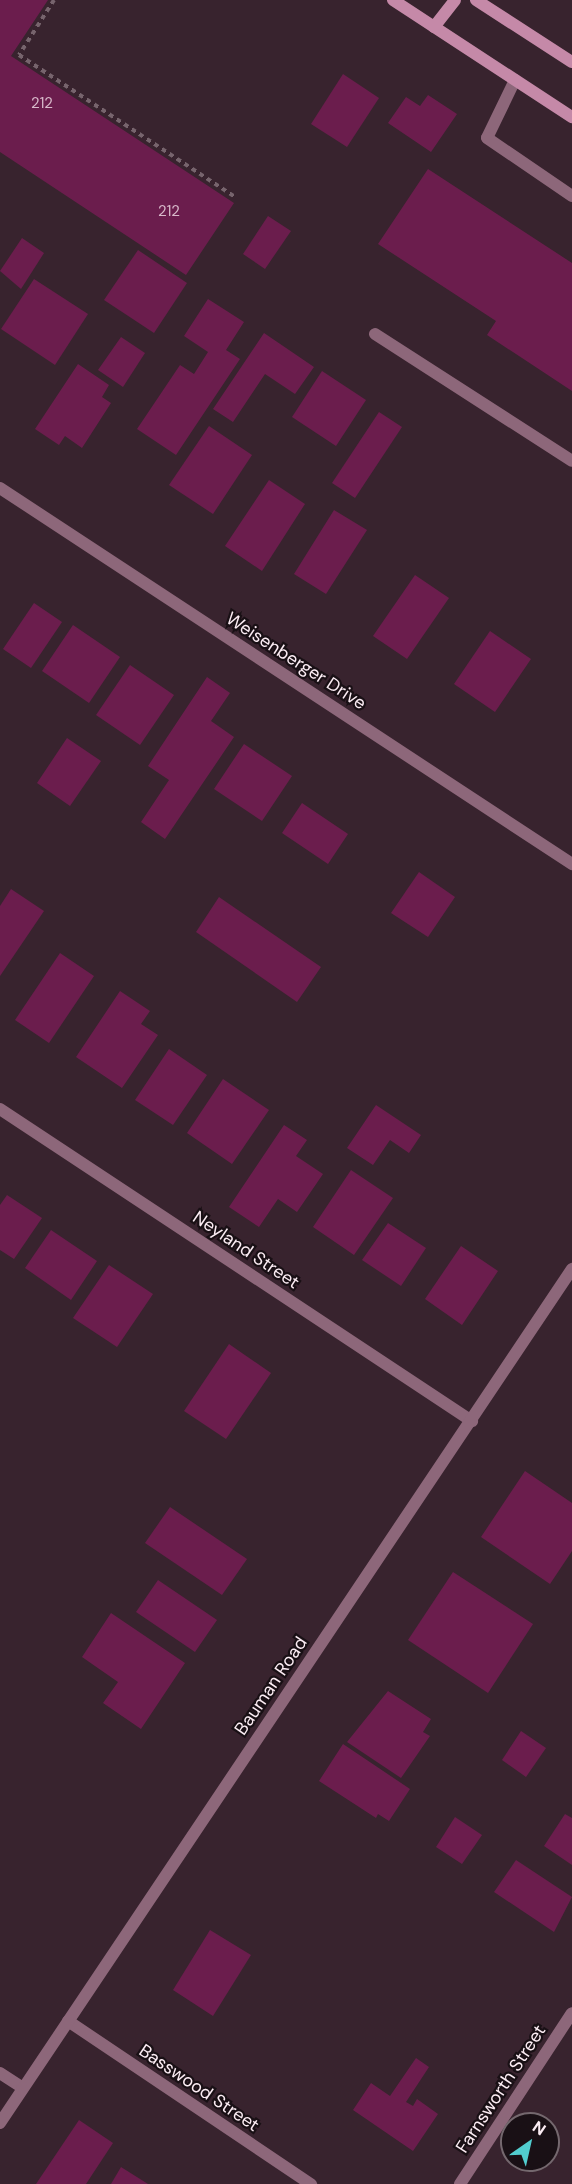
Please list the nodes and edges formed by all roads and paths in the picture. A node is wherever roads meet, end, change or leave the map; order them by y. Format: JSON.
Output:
{"nodes":[{"id":1,"x":54,"y":0,"type":"edge"},
{"id":2,"x":393,"y":0,"type":"edge"},
{"id":3,"x":455,"y":0,"type":"edge"},
{"id":4,"x":476,"y":0,"type":"edge"},
{"id":5,"x":434,"y":27,"type":"junction"},
{"id":6,"x":572,"y":62,"type":"edge"},
{"id":7,"x":515,"y":80,"type":"junction"},
{"id":8,"x":572,"y":117,"type":"edge"},
{"id":9,"x":234,"y":196,"type":"dead end"},
{"id":10,"x":572,"y":196,"type":"edge"},
{"id":11,"x":375,"y":334,"type":"dead end"},
{"id":12,"x":572,"y":460,"type":"edge"},
{"id":13,"x":0,"y":488,"type":"edge"},
{"id":14,"x":572,"y":864,"type":"edge"},
{"id":15,"x":0,"y":1108,"type":"edge"},
{"id":16,"x":572,"y":1269,"type":"edge"},
{"id":17,"x":472,"y":1421,"type":"junction"},
{"id":18,"x":572,"y":2013,"type":"edge"},
{"id":19,"x":68,"y":2021,"type":"junction"},
{"id":20,"x":0,"y":2073,"type":"edge"},
{"id":21,"x":23,"y":2088,"type":"junction"},
{"id":22,"x":0,"y":2123,"type":"edge"},
{"id":23,"x":311,"y":2184,"type":"edge"},
{"id":24,"x":460,"y":2184,"type":"edge"}],
"edges":[{"from":1,"to":9,"type":"path"},
{"from":2,"to":5,"type":"main road"},
{"from":3,"to":5,"type":"main road"},
{"from":4,"to":6,"type":"main road"},
{"from":5,"to":7,"type":"main road"},
{"from":7,"to":8,"type":"main road"},
{"from":7,"to":10,"type":"street"},
{"from":11,"to":12,"type":"street"},
{"from":13,"to":14,"type":"street","name":"Weisenberger Drive"},
{"from":15,"to":17,"type":"street","name":"Neyland Street"},
{"from":16,"to":17,"type":"street","name":"Bauman Road"},
{"from":17,"to":19,"type":"street","name":"Bauman Road"},
{"from":18,"to":24,"type":"street","name":"Farnsworth Street"},
{"from":19,"to":21,"type":"street","name":"Bauman Road"},
{"from":19,"to":23,"type":"street","name":"Basswood Street"},
{"from":20,"to":21,"type":"street"},
{"from":21,"to":22,"type":"street","name":"Bauman Road"}]}
